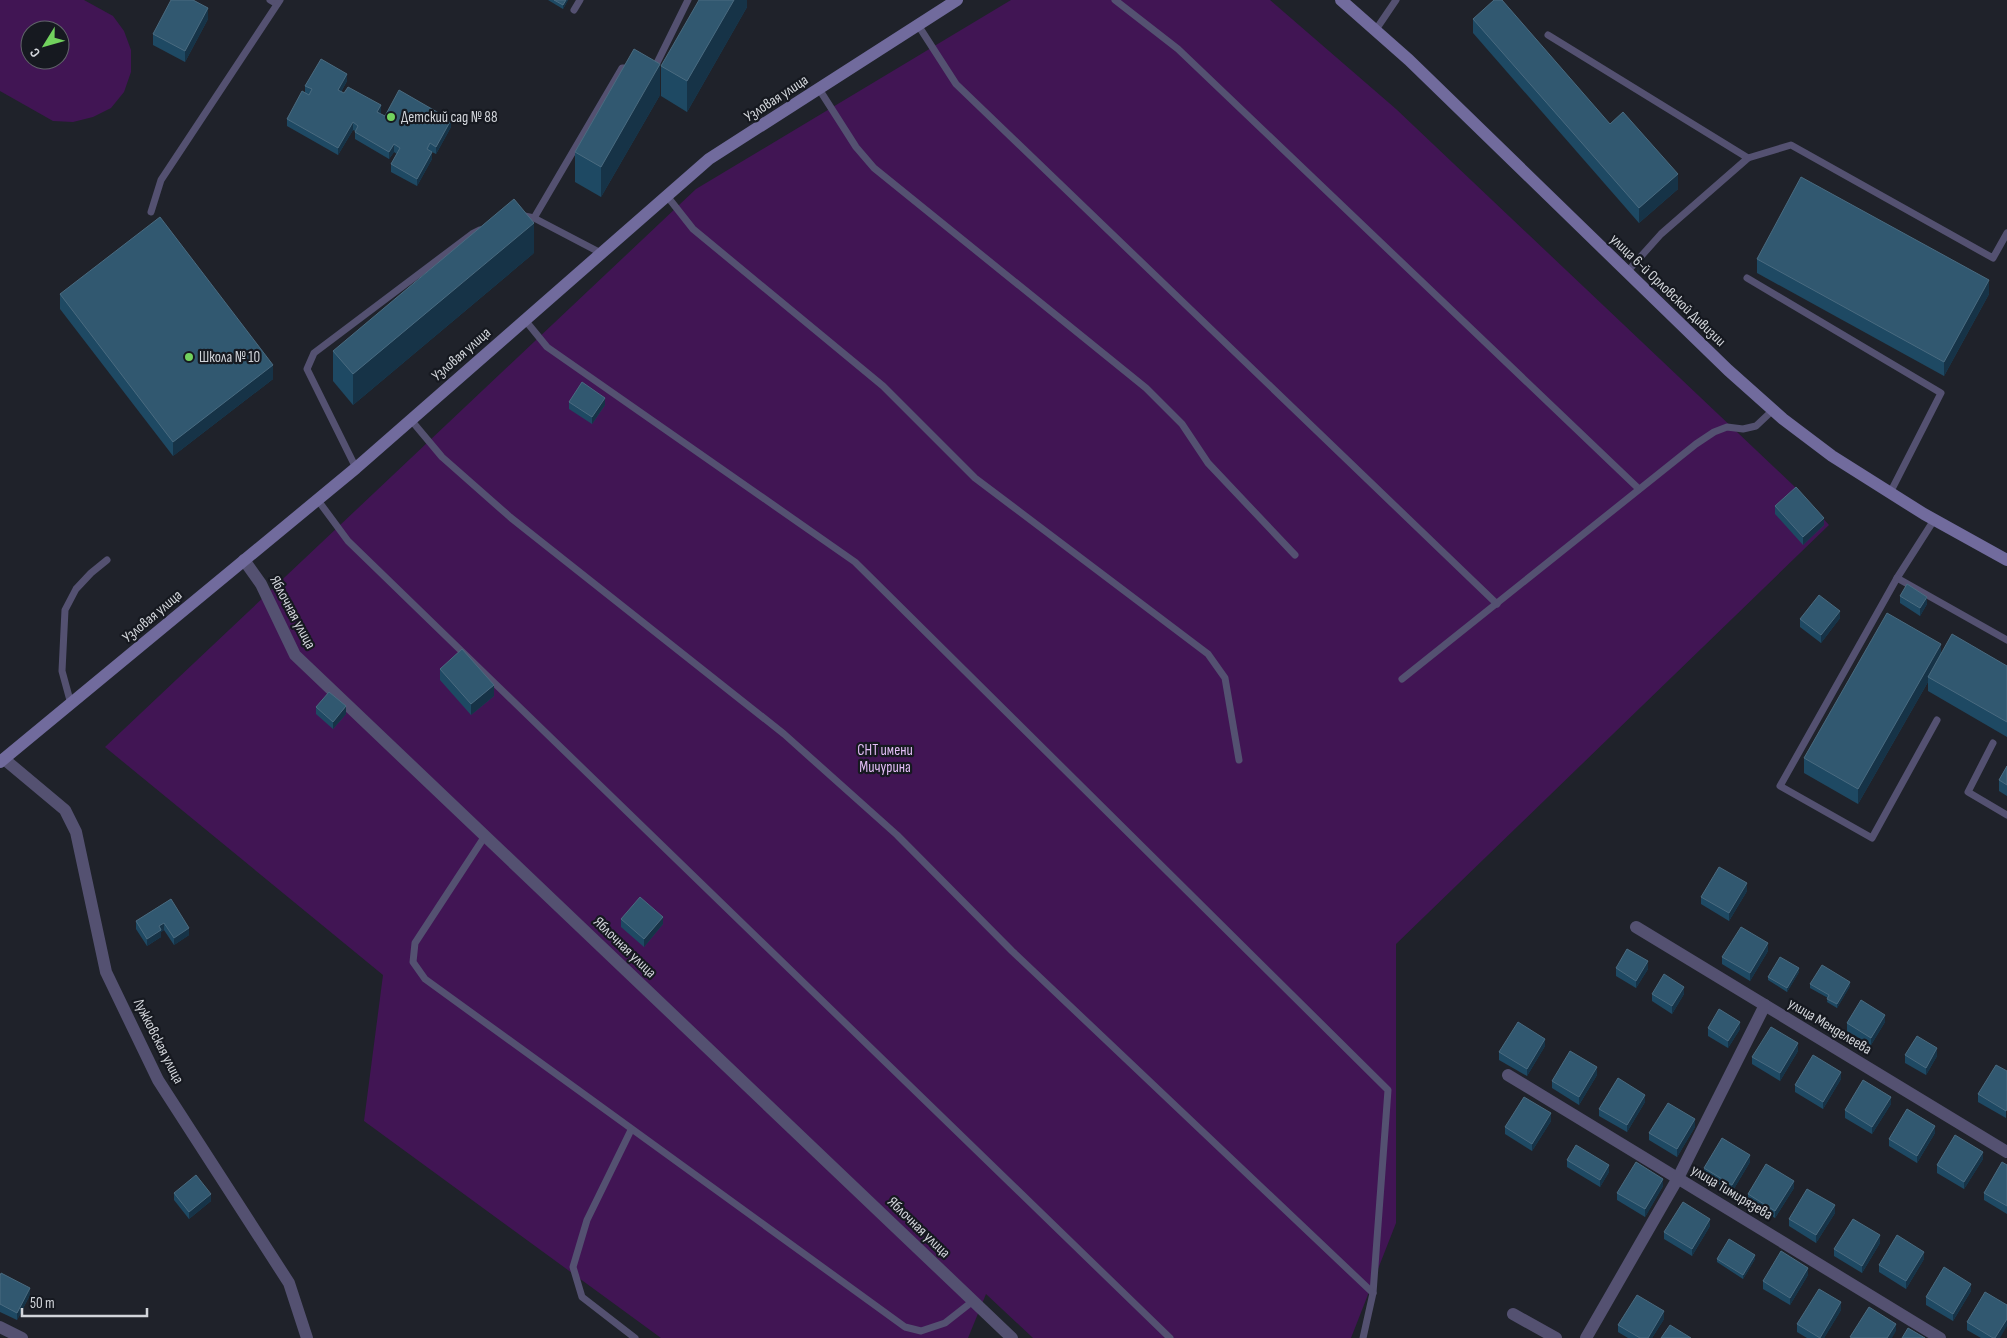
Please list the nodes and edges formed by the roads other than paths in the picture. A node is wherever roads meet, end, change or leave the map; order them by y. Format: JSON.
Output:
{"nodes":[{"id":1,"x":580,"y":0,"type":"edge"},
{"id":2,"x":688,"y":0,"type":"edge"},
{"id":3,"x":957,"y":0,"type":"edge"},
{"id":4,"x":1114,"y":0,"type":"edge"},
{"id":5,"x":1341,"y":0,"type":"edge"},
{"id":6,"x":1396,"y":0,"type":"edge"},
{"id":7,"x":276,"y":1,"type":"edge"},
{"id":8,"x":574,"y":10,"type":"dead end"},
{"id":9,"x":918,"y":25,"type":"junction"},
{"id":10,"x":1376,"y":30,"type":"junction"},
{"id":11,"x":1548,"y":35,"type":"dead end"},
{"id":12,"x":638,"y":68,"type":"edge"},
{"id":13,"x":646,"y":69,"type":"edge"},
{"id":14,"x":820,"y":89,"type":"junction"},
{"id":15,"x":1748,"y":158,"type":"junction"},
{"id":16,"x":667,"y":196,"type":"junction"},
{"id":17,"x":151,"y":212,"type":"dead end"},
{"id":18,"x":512,"y":214,"type":"edge"},
{"id":19,"x":534,"y":218,"type":"junction"},
{"id":20,"x":488,"y":226,"type":"edge"},
{"id":21,"x":2007,"y":233,"type":"edge"},
{"id":22,"x":600,"y":253,"type":"junction"},
{"id":23,"x":1627,"y":272,"type":"junction"},
{"id":24,"x":1747,"y":278,"type":"dead end"},
{"id":25,"x":525,"y":320,"type":"junction"},
{"id":26,"x":1773,"y":410,"type":"junction"},
{"id":27,"x":411,"y":420,"type":"junction"},
{"id":28,"x":356,"y":468,"type":"junction"},
{"id":29,"x":1639,"y":489,"type":"junction"},
{"id":30,"x":1890,"y":493,"type":"junction"},
{"id":31,"x":317,"y":499,"type":"junction"},
{"id":32,"x":1934,"y":520,"type":"junction"},
{"id":33,"x":1295,"y":555,"type":"dead end"},
{"id":34,"x":107,"y":560,"type":"dead end"},
{"id":35,"x":244,"y":560,"type":"junction"},
{"id":36,"x":2007,"y":560,"type":"edge"},
{"id":37,"x":1897,"y":578,"type":"junction"},
{"id":38,"x":1497,"y":604,"type":"junction"},
{"id":39,"x":2007,"y":640,"type":"edge"},
{"id":40,"x":1402,"y":679,"type":"dead end"},
{"id":41,"x":71,"y":704,"type":"junction"},
{"id":42,"x":1937,"y":720,"type":"dead end"},
{"id":43,"x":1993,"y":743,"type":"dead end"},
{"id":44,"x":2,"y":760,"type":"edge"},
{"id":45,"x":1239,"y":760,"type":"dead end"},
{"id":46,"x":2007,"y":815,"type":"edge"},
{"id":47,"x":485,"y":836,"type":"junction"},
{"id":48,"x":1636,"y":927,"type":"dead end"},
{"id":49,"x":1765,"y":1005,"type":"junction"},
{"id":50,"x":1508,"y":1075,"type":"dead end"},
{"id":51,"x":632,"y":1130,"type":"junction"},
{"id":52,"x":2007,"y":1152,"type":"edge"},
{"id":53,"x":1678,"y":1178,"type":"junction"},
{"id":54,"x":1373,"y":1293,"type":"junction"},
{"id":55,"x":973,"y":1301,"type":"junction"},
{"id":56,"x":1513,"y":1314,"type":"dead end"},
{"id":57,"x":0,"y":1327,"type":"edge"},
{"id":58,"x":1006,"y":1336,"type":"edge"},
{"id":59,"x":22,"y":1338,"type":"edge"},
{"id":60,"x":308,"y":1338,"type":"edge"},
{"id":61,"x":634,"y":1338,"type":"edge"},
{"id":62,"x":1170,"y":1338,"type":"edge"},
{"id":63,"x":1363,"y":1338,"type":"edge"},
{"id":64,"x":1556,"y":1338,"type":"edge"},
{"id":65,"x":1586,"y":1338,"type":"edge"},
{"id":66,"x":1940,"y":1338,"type":"edge"}],
"edges":[{"from":1,"to":8,"type":"lane"},
{"from":2,"to":13,"type":"lane"},
{"from":3,"to":9,"type":"street","name":"Узловая улица"},
{"from":4,"to":29,"type":"lane"},
{"from":5,"to":10,"type":"street","name":"улица 6-й Орловской Дивизии"},
{"from":6,"to":10,"type":"lane"},
{"from":7,"to":17,"type":"lane"},
{"from":9,"to":14,"type":"street","name":"Узловая улица"},
{"from":9,"to":38,"type":"lane"},
{"from":10,"to":23,"type":"street","name":"улица 6-й Орловской Дивизии"},
{"from":11,"to":15,"type":"lane"},
{"from":12,"to":19,"type":"lane"},
{"from":14,"to":16,"type":"street","name":"Узловая улица"},
{"from":14,"to":33,"type":"lane"},
{"from":15,"to":21,"type":"lane"},
{"from":15,"to":23,"type":"lane"},
{"from":16,"to":22,"type":"street","name":"Узловая улица"},
{"from":16,"to":45,"type":"lane"},
{"from":18,"to":19,"type":"lane"},
{"from":19,"to":22,"type":"lane"},
{"from":20,"to":28,"type":"lane"},
{"from":22,"to":25,"type":"street","name":"Узловая улица"},
{"from":23,"to":26,"type":"street","name":"улица 6-й Орловской Дивизии"},
{"from":24,"to":30,"type":"lane"},
{"from":25,"to":27,"type":"street","name":"Узловая улица"},
{"from":25,"to":54,"type":"lane"},
{"from":26,"to":29,"type":"lane"},
{"from":26,"to":30,"type":"street","name":"улица 6-й Орловской Дивизии"},
{"from":27,"to":28,"type":"street","name":"Узловая улица"},
{"from":27,"to":54,"type":"lane"},
{"from":28,"to":31,"type":"street","name":"Узловая улица"},
{"from":29,"to":38,"type":"lane"},
{"from":30,"to":32,"type":"street","name":"улица 6-й Орловской Дивизии"},
{"from":31,"to":35,"type":"street","name":"Узловая улица"},
{"from":31,"to":62,"type":"lane"},
{"from":32,"to":36,"type":"street","name":"улица 6-й Орловской Дивизии"},
{"from":32,"to":37,"type":"lane"},
{"from":34,"to":41,"type":"lane"},
{"from":35,"to":41,"type":"street","name":"Узловая улица"},
{"from":35,"to":47,"type":"street","name":"Яблочная улица"},
{"from":37,"to":39,"type":"lane"},
{"from":37,"to":42,"type":"lane"},
{"from":38,"to":40,"type":"lane"},
{"from":41,"to":44,"type":"street","name":"Узловая улица"},
{"from":43,"to":46,"type":"lane"},
{"from":44,"to":60,"type":"street","name":"Лужковская улица"},
{"from":47,"to":51,"type":"lane"},
{"from":47,"to":55,"type":"street","name":"Яблочная улица"},
{"from":48,"to":49,"type":"street","name":"улица Менделеева"},
{"from":49,"to":52,"type":"street","name":"улица Менделеева"},
{"from":49,"to":53,"type":"street"},
{"from":50,"to":53,"type":"street","name":"улица Тимирязева"},
{"from":51,"to":55,"type":"lane"},
{"from":51,"to":61,"type":"lane"},
{"from":53,"to":65,"type":"street"},
{"from":53,"to":66,"type":"street","name":"улица Тимирязева"},
{"from":54,"to":63,"type":"lane"},
{"from":55,"to":58,"type":"street","name":"Яблочная улица"},
{"from":56,"to":64,"type":"street"},
{"from":57,"to":59,"type":"street"}]}
